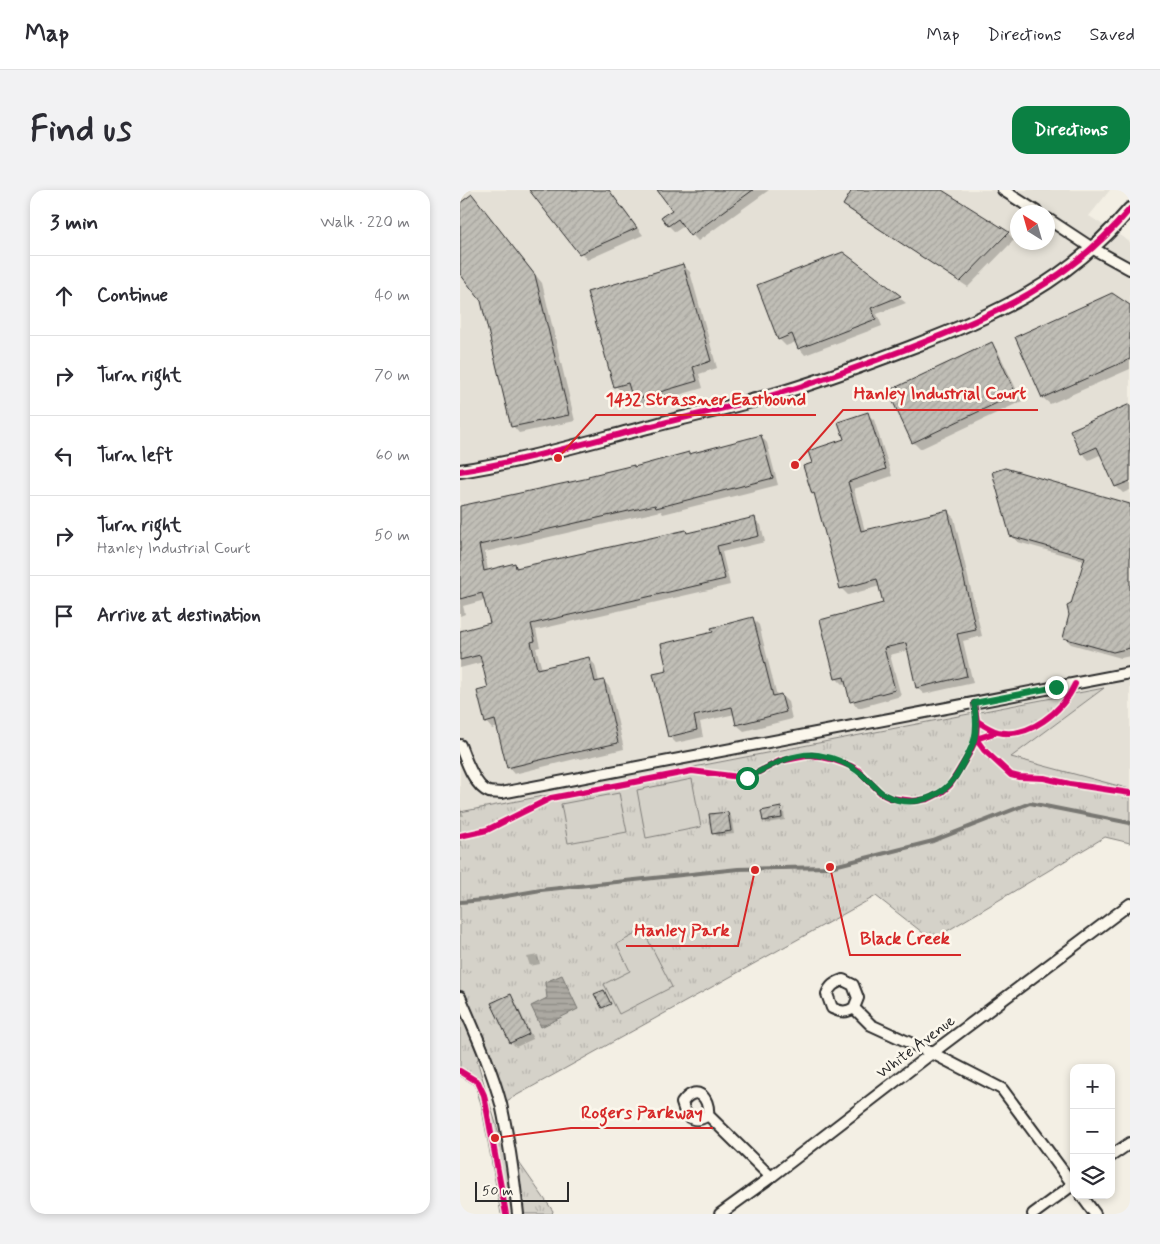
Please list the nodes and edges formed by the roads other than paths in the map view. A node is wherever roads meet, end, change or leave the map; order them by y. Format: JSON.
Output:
{"nodes":[{"id":1,"x":1003,"y":190,"type":"edge"},
{"id":2,"x":1026,"y":205,"type":"edge"},
{"id":3,"x":1130,"y":209,"type":"edge"},
{"id":4,"x":1055,"y":224,"type":"edge"},
{"id":5,"x":1092,"y":248,"type":"junction"},
{"id":6,"x":1130,"y":269,"type":"edge"},
{"id":7,"x":460,"y":471,"type":"edge"},
{"id":8,"x":1130,"y":673,"type":"edge"},
{"id":9,"x":460,"y":746,"type":"edge"},
{"id":10,"x":1130,"y":904,"type":"edge"},
{"id":11,"x":460,"y":996,"type":"edge"},
{"id":12,"x":854,"y":1008,"type":"dead end"},
{"id":13,"x":932,"y":1053,"type":"junction"},
{"id":14,"x":708,"y":1115,"type":"dead end"},
{"id":15,"x":1130,"y":1143,"type":"edge"},
{"id":16,"x":1114,"y":1154,"type":"edge"},
{"id":17,"x":771,"y":1177,"type":"junction"},
{"id":18,"x":1070,"y":1181,"type":"edge"},
{"id":19,"x":1070,"y":1187,"type":"edge"},
{"id":20,"x":1084,"y":1199,"type":"edge"},
{"id":21,"x":518,"y":1214,"type":"edge"},
{"id":22,"x":720,"y":1214,"type":"edge"},
{"id":23,"x":1033,"y":1214,"type":"edge"},
{"id":24,"x":1095,"y":1214,"type":"edge"}],
"edges":[{"from":1,"to":2,"type":"street"},
{"from":3,"to":5,"type":"street"},
{"from":4,"to":5,"type":"street"},
{"from":5,"to":6,"type":"street"},
{"from":5,"to":7,"type":"street"},
{"from":8,"to":9,"type":"street"},
{"from":10,"to":13,"type":"street","name":"White Avenue"},
{"from":11,"to":21,"type":"street"},
{"from":12,"to":13,"type":"street"},
{"from":13,"to":17,"type":"street","name":"White Avenue"},
{"from":13,"to":18,"type":"street"},
{"from":14,"to":17,"type":"street"},
{"from":15,"to":16,"type":"street"},
{"from":17,"to":22,"type":"street","name":"White Avenue"},
{"from":19,"to":23,"type":"street"},
{"from":20,"to":24,"type":"street"}]}
